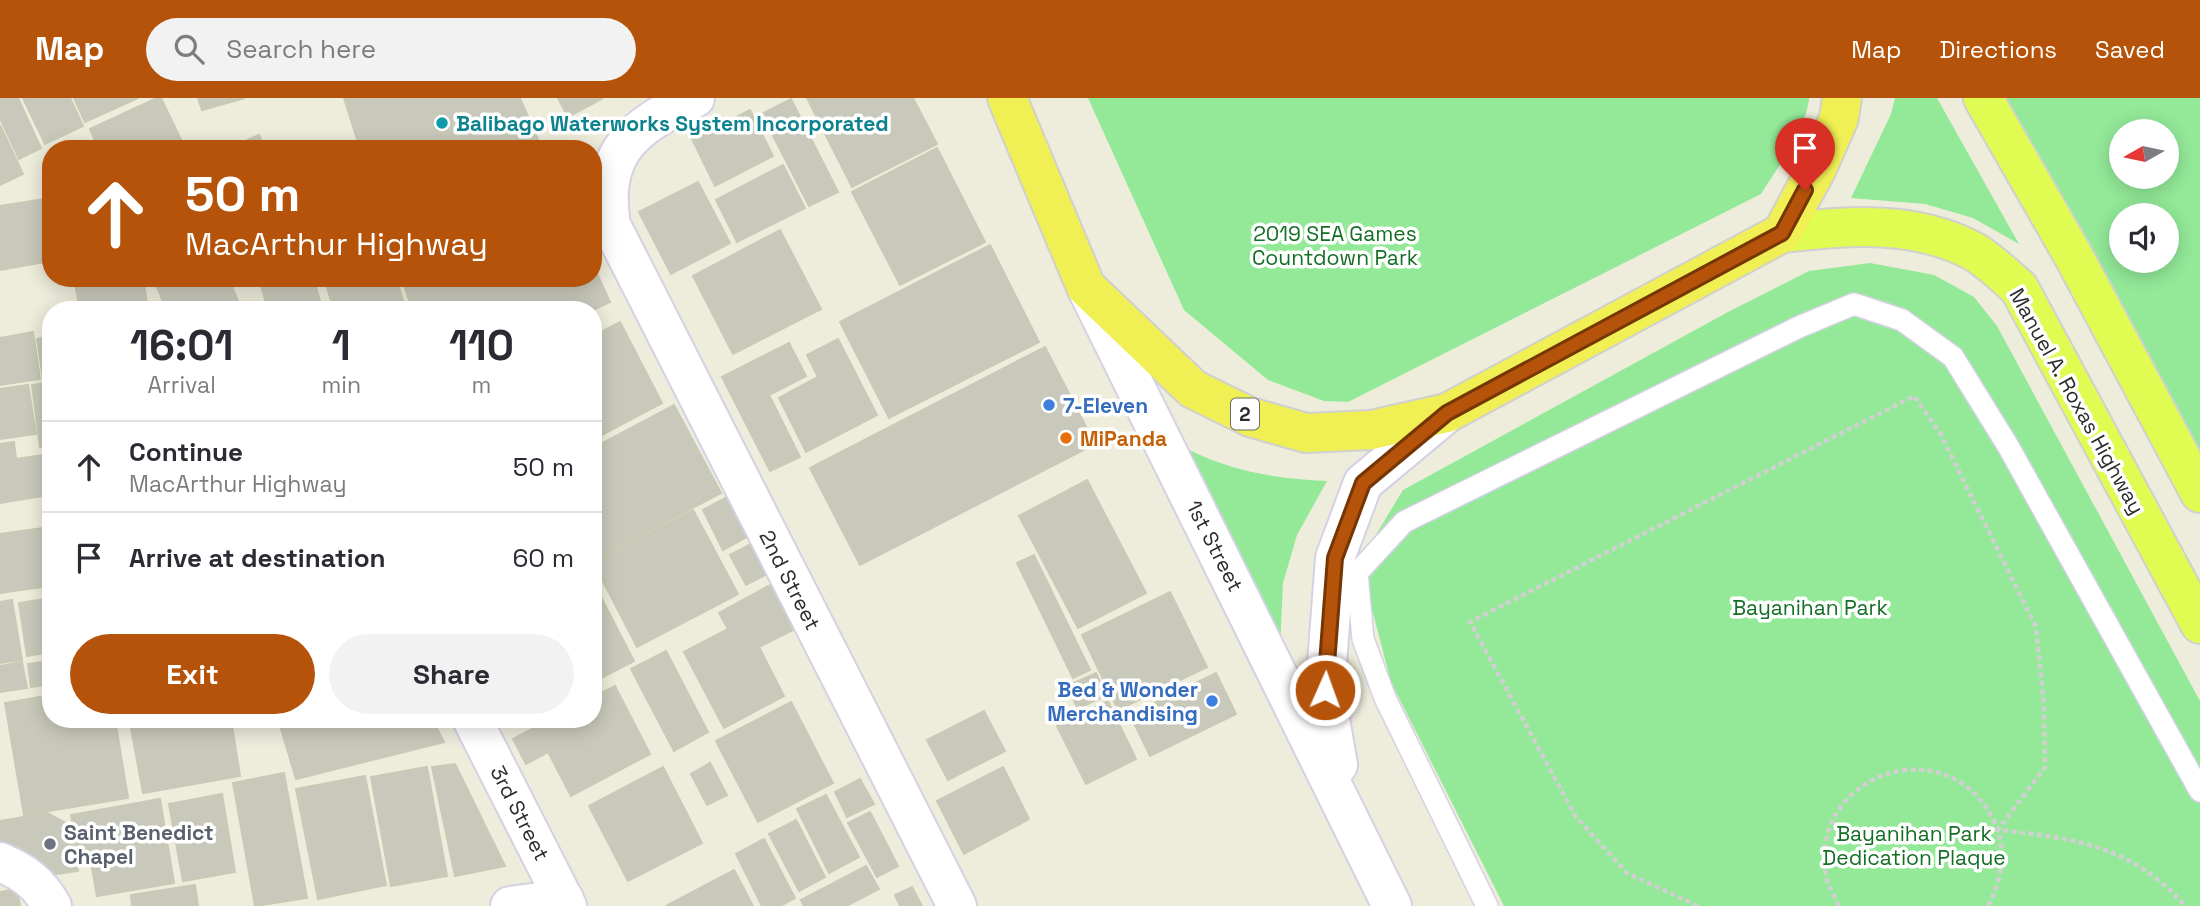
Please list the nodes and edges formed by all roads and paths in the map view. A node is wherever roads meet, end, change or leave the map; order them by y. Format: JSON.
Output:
{"nodes":[{"id":1,"x":695,"y":98,"type":"edge"},
{"id":2,"x":1007,"y":98,"type":"edge"},
{"id":3,"x":1842,"y":98,"type":"edge"},
{"id":4,"x":1983,"y":98,"type":"edge"},
{"id":5,"x":1782,"y":233,"type":"junction"},
{"id":6,"x":1086,"y":287,"type":"junction"},
{"id":7,"x":1447,"y":413,"type":"junction"},
{"id":8,"x":2200,"y":493,"type":"edge"},
{"id":9,"x":2200,"y":624,"type":"edge"},
{"id":10,"x":477,"y":728,"type":"edge"},
{"id":11,"x":2200,"y":791,"type":"edge"},
{"id":12,"x":1345,"y":805,"type":"junction"},
{"id":13,"x":1998,"y":830,"type":"junction"},
{"id":14,"x":0,"y":862,"type":"edge"},
{"id":15,"x":566,"y":902,"type":"edge"},
{"id":16,"x":1390,"y":905,"type":"edge"},
{"id":17,"x":52,"y":906,"type":"edge"},
{"id":18,"x":510,"y":906,"type":"edge"},
{"id":19,"x":957,"y":906,"type":"edge"},
{"id":20,"x":1487,"y":906,"type":"edge"},
{"id":21,"x":1698,"y":906,"type":"edge"},
{"id":22,"x":1839,"y":906,"type":"edge"},
{"id":23,"x":1988,"y":906,"type":"edge"},
{"id":24,"x":2185,"y":906,"type":"edge"}],
"edges":[{"from":1,"to":19,"type":"street","name":"2nd Street"},
{"from":2,"to":6,"type":"highway","number":"2"},
{"from":3,"to":5,"type":"highway"},
{"from":4,"to":8,"type":"main road"},
{"from":5,"to":7,"type":"highway","number":"2"},
{"from":5,"to":9,"type":"main road","name":"Manuel A. Roxas Highway"},
{"from":6,"to":7,"type":"highway","number":"2"},
{"from":6,"to":12,"type":"street","name":"1st Street"},
{"from":7,"to":12,"type":"street","name":"1st Street"},
{"from":10,"to":15,"type":"street","name":"3rd Street"},
{"from":11,"to":20,"type":"lane"},
{"from":12,"to":16,"type":"street","name":"1st Street"},
{"from":13,"to":21,"type":"path"},
{"from":13,"to":22,"type":"path"},
{"from":13,"to":23,"type":"path"},
{"from":13,"to":24,"type":"path"},
{"from":14,"to":17,"type":"street"},
{"from":15,"to":18,"type":"street"}]}
